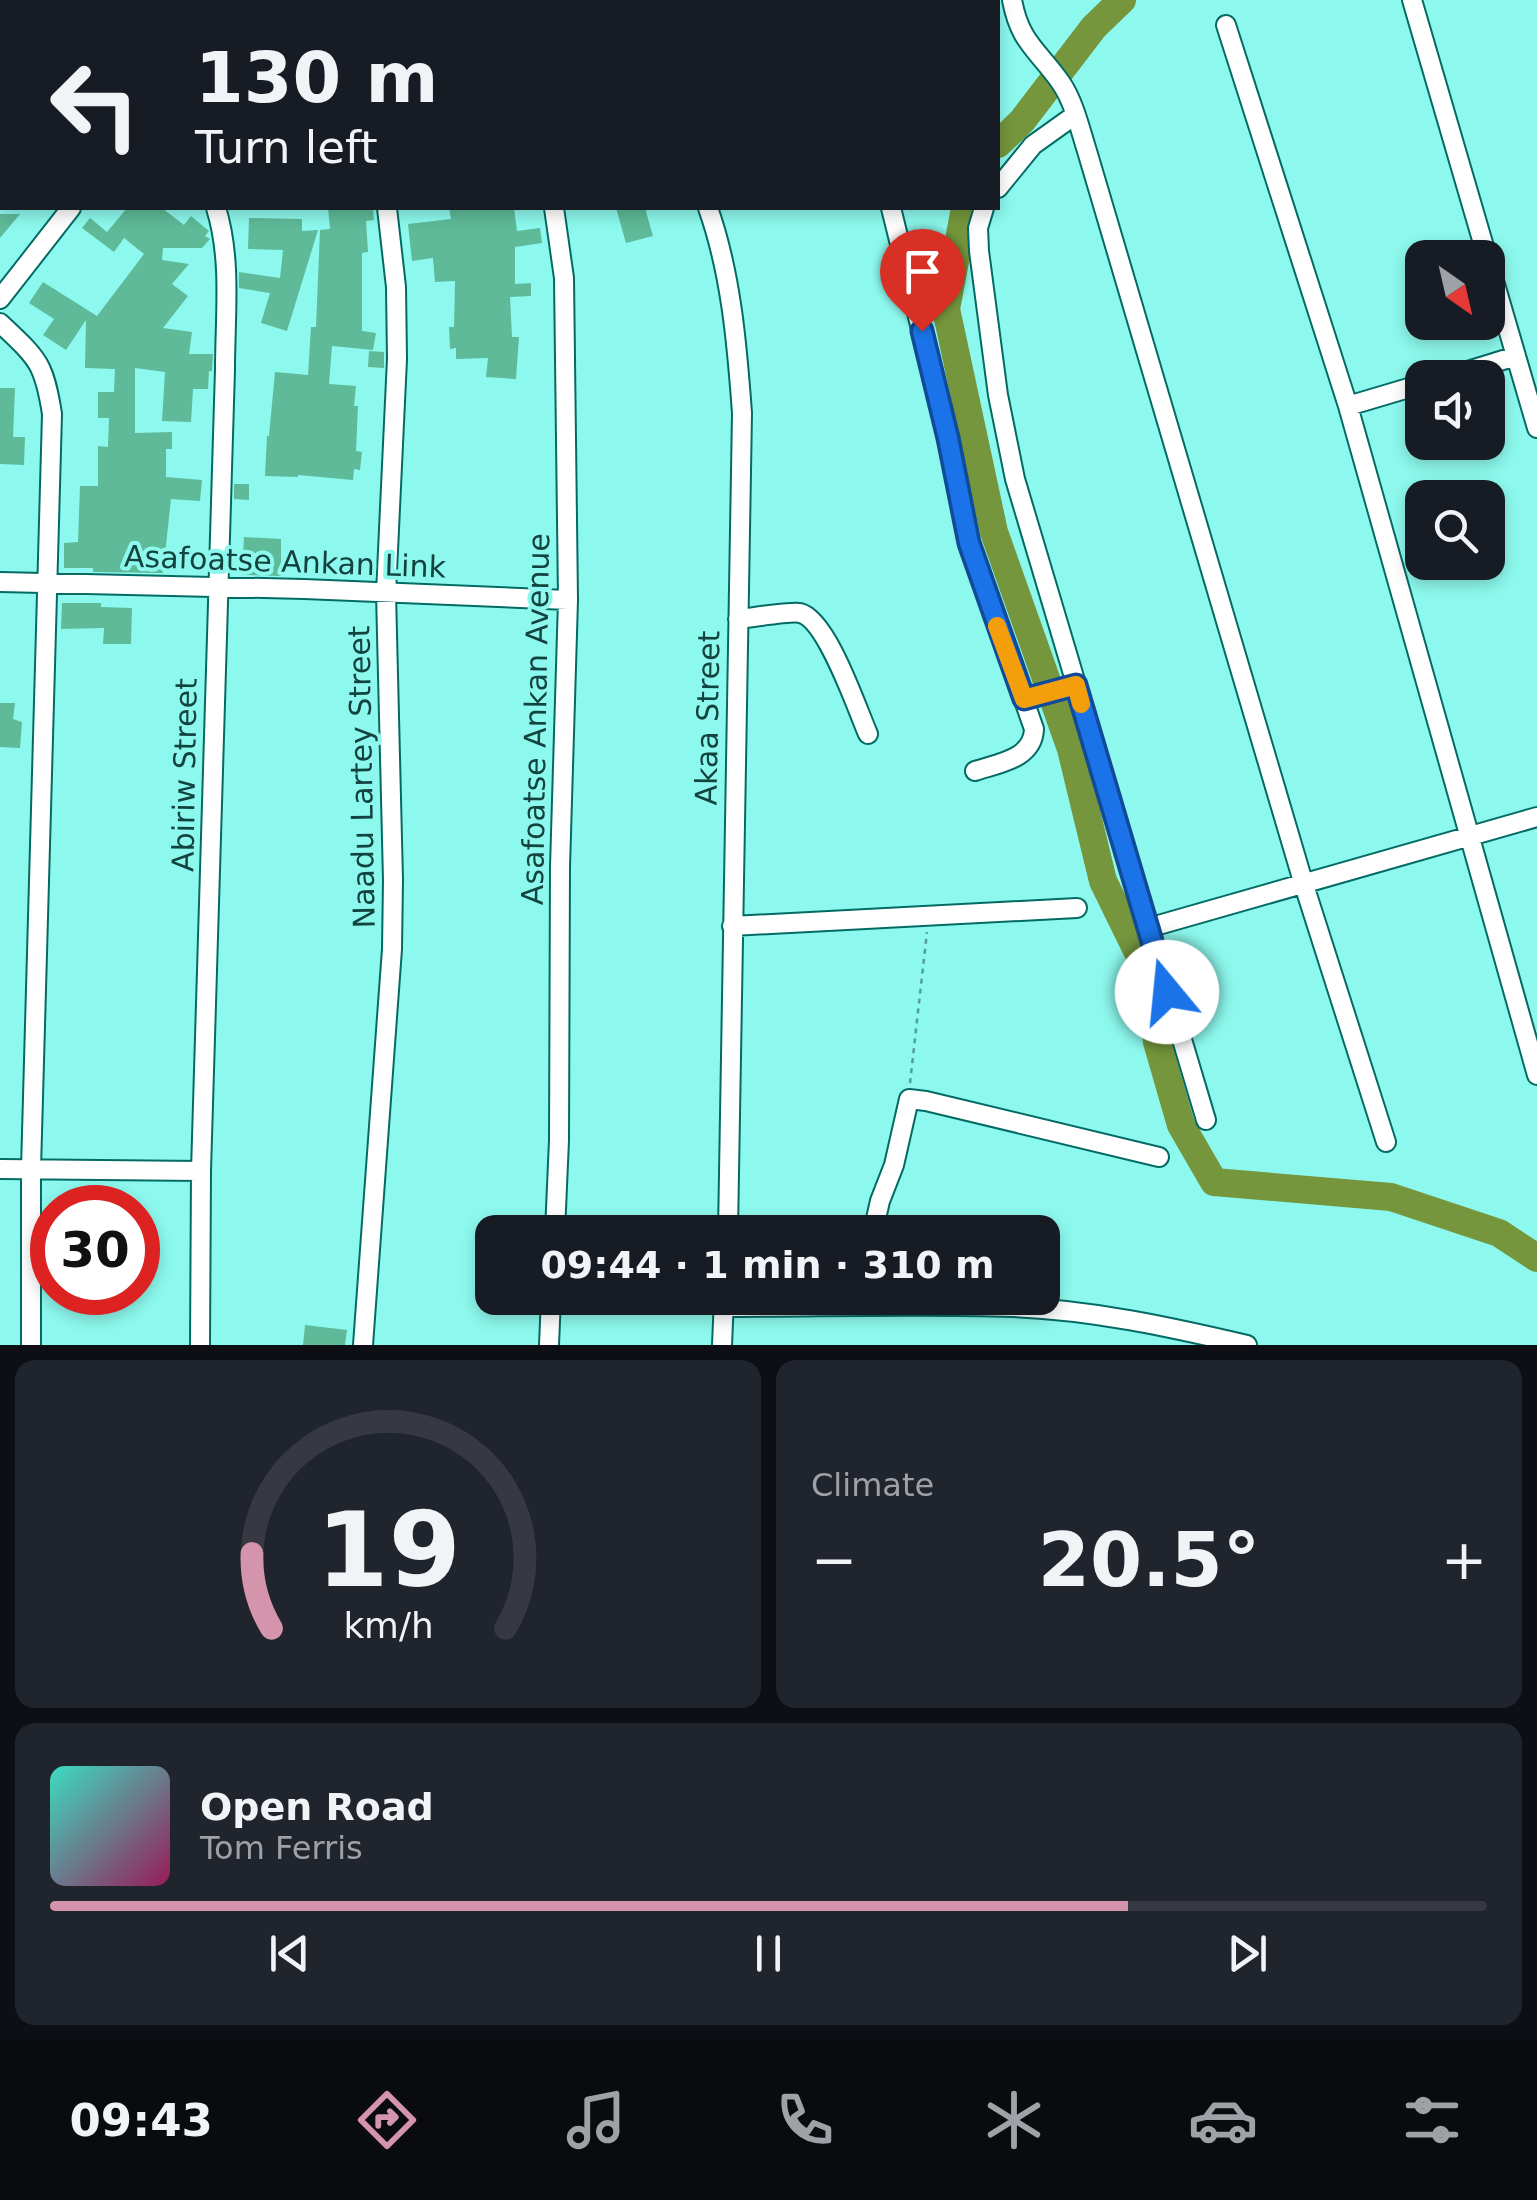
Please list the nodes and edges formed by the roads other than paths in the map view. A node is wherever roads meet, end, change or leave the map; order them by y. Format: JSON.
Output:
{"nodes":[{"id":1,"x":1012,"y":0,"type":"edge"},
{"id":2,"x":1412,"y":0,"type":"edge"},
{"id":3,"x":1226,"y":25,"type":"dead end"},
{"id":4,"x":1075,"y":115,"type":"junction"},
{"id":5,"x":1000,"y":186,"type":"edge"},
{"id":6,"x":69,"y":210,"type":"edge"},
{"id":7,"x":217,"y":210,"type":"edge"},
{"id":8,"x":387,"y":210,"type":"edge"},
{"id":9,"x":554,"y":210,"type":"edge"},
{"id":10,"x":709,"y":210,"type":"edge"},
{"id":11,"x":891,"y":210,"type":"edge"},
{"id":12,"x":983,"y":210,"type":"edge"},
{"id":13,"x":0,"y":298,"type":"edge"},
{"id":14,"x":0,"y":323,"type":"edge"},
{"id":15,"x":1516,"y":356,"type":"junction"},
{"id":16,"x":1503,"y":360,"type":"edge"},
{"id":17,"x":1405,"y":389,"type":"edge"},
{"id":18,"x":1348,"y":406,"type":"junction"},
{"id":19,"x":1537,"y":428,"type":"edge"},
{"id":20,"x":0,"y":582,"type":"edge"},
{"id":21,"x":46,"y":582,"type":"junction"},
{"id":22,"x":220,"y":586,"type":"junction"},
{"id":23,"x":386,"y":593,"type":"junction"},
{"id":24,"x":568,"y":600,"type":"junction"},
{"id":25,"x":738,"y":619,"type":"junction"},
{"id":26,"x":1070,"y":687,"type":"junction"},
{"id":27,"x":1030,"y":697,"type":"junction"},
{"id":28,"x":868,"y":734,"type":"dead end"},
{"id":29,"x":974,"y":771,"type":"dead end"},
{"id":30,"x":1537,"y":817,"type":"edge"},
{"id":31,"x":1469,"y":838,"type":"junction"},
{"id":32,"x":1304,"y":885,"type":"junction"},
{"id":33,"x":1077,"y":908,"type":"dead end"},
{"id":34,"x":732,"y":926,"type":"junction"},
{"id":35,"x":1148,"y":928,"type":"junction"},
{"id":36,"x":1537,"y":1075,"type":"edge"},
{"id":37,"x":1206,"y":1120,"type":"dead end"},
{"id":38,"x":1386,"y":1142,"type":"dead end"},
{"id":39,"x":1159,"y":1157,"type":"dead end"},
{"id":40,"x":0,"y":1169,"type":"edge"},
{"id":41,"x":30,"y":1169,"type":"junction"},
{"id":42,"x":202,"y":1171,"type":"junction"},
{"id":43,"x":555,"y":1215,"type":"edge"},
{"id":44,"x":728,"y":1215,"type":"edge"},
{"id":45,"x":877,"y":1215,"type":"edge"},
{"id":46,"x":1060,"y":1312,"type":"edge"},
{"id":47,"x":551,"y":1315,"type":"edge"},
{"id":48,"x":723,"y":1315,"type":"edge"},
{"id":49,"x":31,"y":1345,"type":"edge"},
{"id":50,"x":200,"y":1345,"type":"edge"},
{"id":51,"x":363,"y":1345,"type":"edge"},
{"id":52,"x":549,"y":1345,"type":"edge"},
{"id":53,"x":722,"y":1345,"type":"edge"},
{"id":54,"x":1246,"y":1345,"type":"edge"}],
"edges":[{"from":1,"to":4,"type":"street"},
{"from":2,"to":15,"type":"street"},
{"from":3,"to":18,"type":"street"},
{"from":4,"to":5,"type":"street"},
{"from":4,"to":32,"type":"street"},
{"from":6,"to":13,"type":"street"},
{"from":7,"to":22,"type":"street","name":"Abiriw Street"},
{"from":8,"to":23,"type":"street","name":"Naadu Lartey Street"},
{"from":9,"to":24,"type":"street","name":"Asafoatse Ankan Avenue"},
{"from":10,"to":25,"type":"street","name":"Akaa Street"},
{"from":11,"to":27,"type":"street"},
{"from":12,"to":26,"type":"street"},
{"from":14,"to":21,"type":"street"},
{"from":15,"to":16,"type":"street"},
{"from":15,"to":19,"type":"street"},
{"from":17,"to":18,"type":"street"},
{"from":18,"to":31,"type":"street"},
{"from":20,"to":21,"type":"street","name":"Asafoatse Ankan Link"},
{"from":21,"to":22,"type":"street","name":"Asafoatse Ankan Link"},
{"from":21,"to":41,"type":"street"},
{"from":22,"to":23,"type":"street","name":"Asafoatse Ankan Link"},
{"from":22,"to":42,"type":"street","name":"Abiriw Street"},
{"from":23,"to":24,"type":"street","name":"Asafoatse Ankan Link"},
{"from":23,"to":51,"type":"street","name":"Naadu Lartey Street"},
{"from":24,"to":43,"type":"street","name":"Asafoatse Ankan Avenue"},
{"from":25,"to":28,"type":"street"},
{"from":25,"to":34,"type":"street","name":"Akaa Street"},
{"from":26,"to":27,"type":"street"},
{"from":26,"to":35,"type":"street"},
{"from":27,"to":29,"type":"street"},
{"from":30,"to":31,"type":"street"},
{"from":31,"to":32,"type":"street"},
{"from":31,"to":36,"type":"street"},
{"from":32,"to":35,"type":"street"},
{"from":32,"to":38,"type":"street"},
{"from":33,"to":34,"type":"street"},
{"from":34,"to":44,"type":"street","name":"Akaa Street"},
{"from":35,"to":37,"type":"street"},
{"from":39,"to":45,"type":"street"},
{"from":40,"to":41,"type":"street"},
{"from":41,"to":42,"type":"street"},
{"from":41,"to":49,"type":"street"},
{"from":42,"to":50,"type":"street","name":"Abiriw Street"},
{"from":46,"to":54,"type":"street"},
{"from":47,"to":52,"type":"street"},
{"from":48,"to":53,"type":"street"}]}
